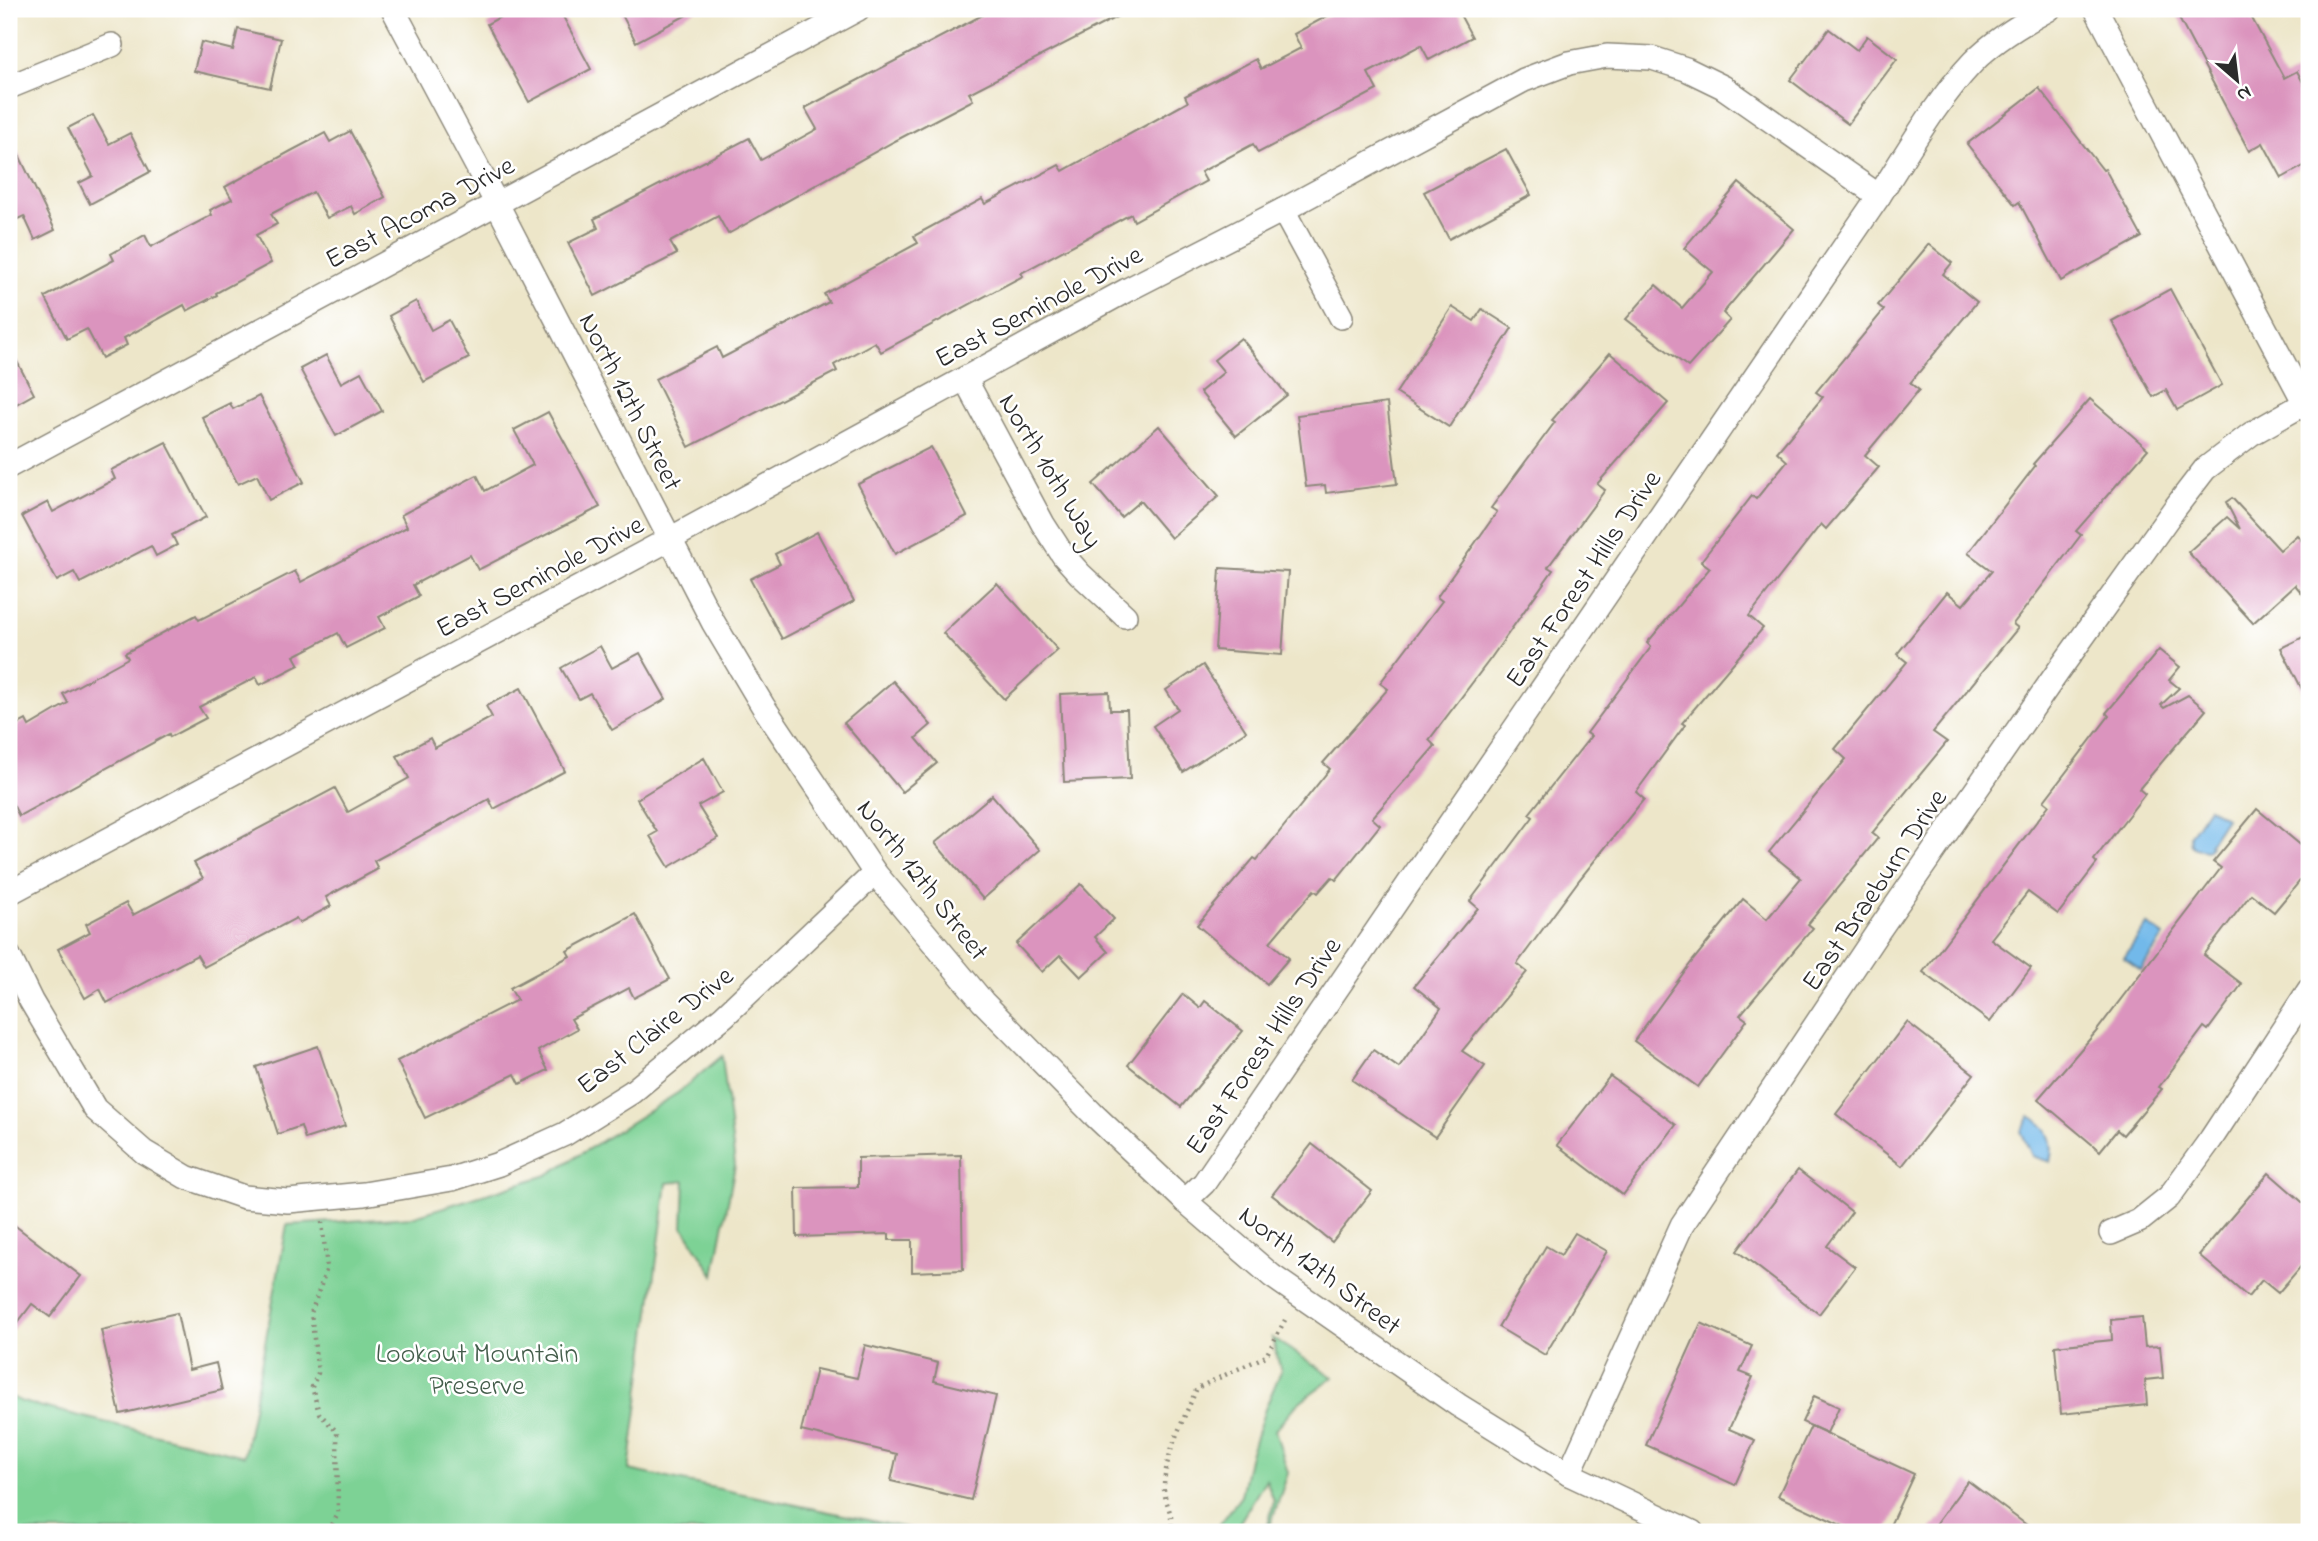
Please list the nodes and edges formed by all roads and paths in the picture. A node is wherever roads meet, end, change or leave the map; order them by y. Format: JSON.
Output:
{"nodes":[{"id":1,"x":393,"y":9,"type":"edge"},
{"id":2,"x":858,"y":9,"type":"edge"},
{"id":3,"x":2049,"y":9,"type":"edge"},
{"id":4,"x":2096,"y":9,"type":"edge"},
{"id":5,"x":112,"y":45,"type":"dead end"},
{"id":6,"x":9,"y":87,"type":"edge"},
{"id":7,"x":1879,"y":196,"type":"junction"},
{"id":8,"x":497,"y":204,"type":"junction"},
{"id":9,"x":1283,"y":210,"type":"junction"},
{"id":10,"x":1341,"y":317,"type":"dead end"},
{"id":11,"x":965,"y":379,"type":"junction"},
{"id":12,"x":2308,"y":405,"type":"edge"},
{"id":13,"x":9,"y":466,"type":"edge"},
{"id":14,"x":670,"y":539,"type":"junction"},
{"id":15,"x":1125,"y":616,"type":"dead end"},
{"id":16,"x":876,"y":873,"type":"junction"},
{"id":17,"x":9,"y":893,"type":"edge"},
{"id":18,"x":9,"y":956,"type":"edge"},
{"id":19,"x":2309,"y":990,"type":"edge"},
{"id":20,"x":323,"y":1197,"type":"junction"},
{"id":21,"x":1185,"y":1201,"type":"junction"},
{"id":22,"x":2111,"y":1233,"type":"dead end"},
{"id":23,"x":1285,"y":1320,"type":"dead end"},
{"id":24,"x":1569,"y":1474,"type":"junction"},
{"id":25,"x":328,"y":1532,"type":"edge"},
{"id":26,"x":1170,"y":1532,"type":"edge"},
{"id":27,"x":1692,"y":1532,"type":"edge"}],
"edges":[{"from":1,"to":8,"type":"street","name":"North 12th Street"},
{"from":2,"to":8,"type":"street","name":"East Acoma Drive"},
{"from":3,"to":7,"type":"street","name":"East Forest Hills Drive"},
{"from":4,"to":12,"type":"street"},
{"from":5,"to":6,"type":"street"},
{"from":7,"to":9,"type":"street","name":"East Seminole Drive"},
{"from":7,"to":21,"type":"street","name":"East Forest Hills Drive"},
{"from":8,"to":13,"type":"street","name":"East Acoma Drive"},
{"from":8,"to":14,"type":"street","name":"North 12th Street"},
{"from":9,"to":10,"type":"street"},
{"from":9,"to":11,"type":"street","name":"East Seminole Drive"},
{"from":11,"to":14,"type":"street","name":"East Seminole Drive"},
{"from":11,"to":15,"type":"street","name":"North 10th Way"},
{"from":12,"to":24,"type":"street","name":"East Braeburn Drive"},
{"from":14,"to":16,"type":"street","name":"North 12th Street"},
{"from":14,"to":17,"type":"street","name":"East Seminole Drive"},
{"from":16,"to":20,"type":"street","name":"East Claire Drive"},
{"from":16,"to":21,"type":"street","name":"North 12th Street"},
{"from":18,"to":20,"type":"street","name":"East Claire Drive"},
{"from":19,"to":22,"type":"street"},
{"from":20,"to":25,"type":"path"},
{"from":21,"to":24,"type":"street","name":"North 12th Street"},
{"from":23,"to":26,"type":"path"},
{"from":24,"to":27,"type":"street","name":"North 12th Street"}]}
